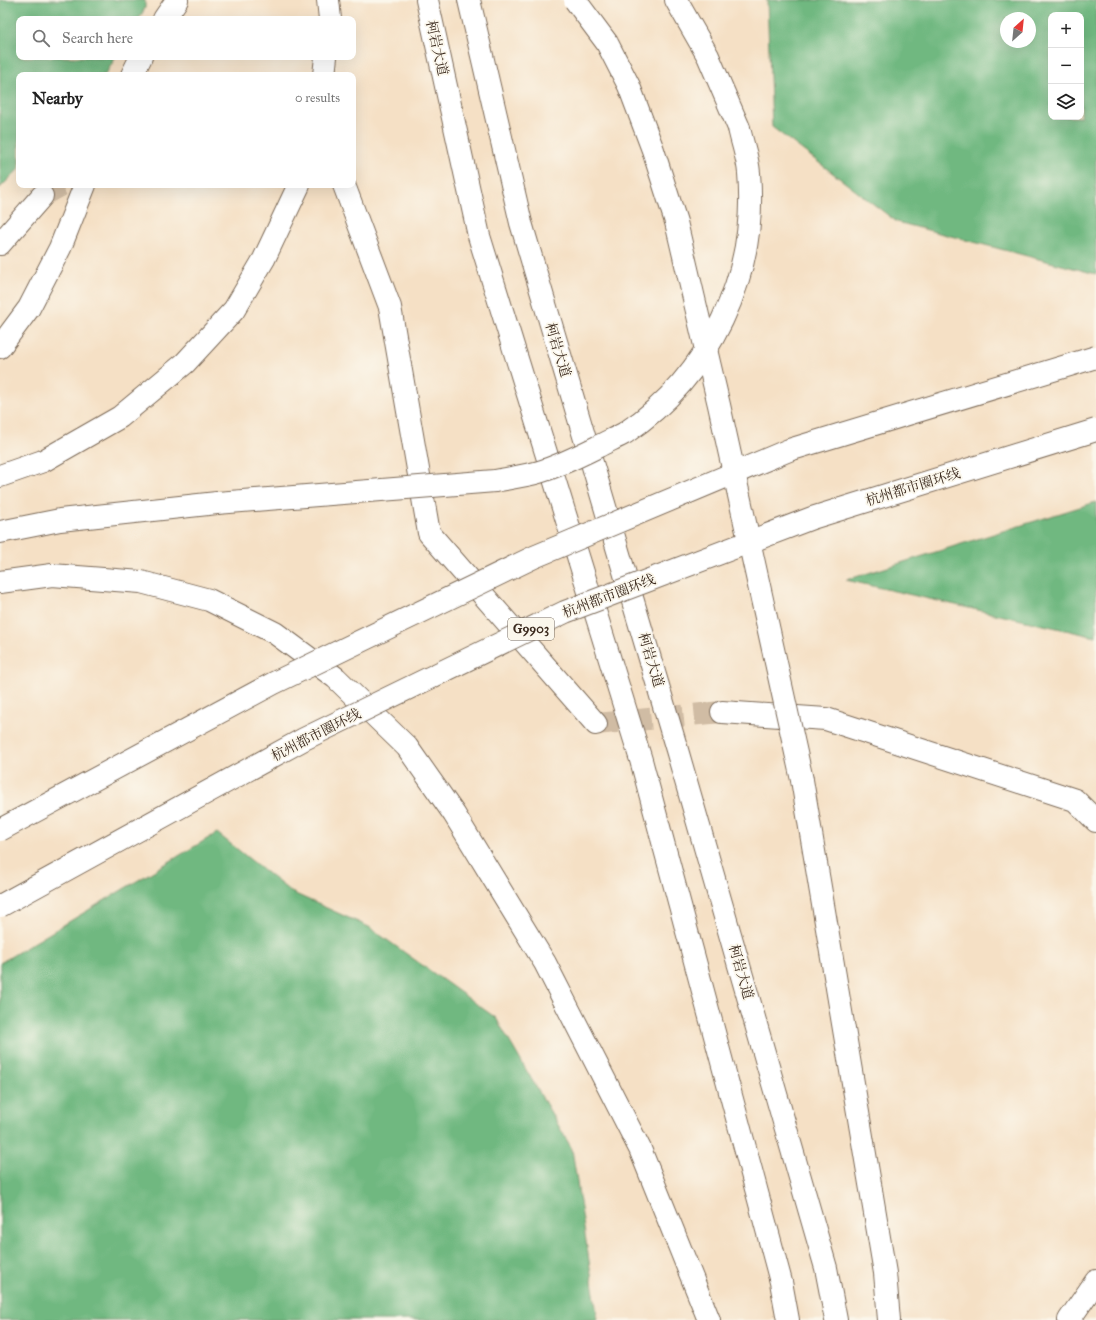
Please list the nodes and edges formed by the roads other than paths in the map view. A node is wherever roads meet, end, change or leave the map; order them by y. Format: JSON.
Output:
{"nodes":[{"id":1,"x":177,"y":0,"type":"edge"},
{"id":2,"x":328,"y":0,"type":"edge"},
{"id":3,"x":427,"y":0,"type":"edge"},
{"id":4,"x":469,"y":0,"type":"edge"},
{"id":5,"x":575,"y":0,"type":"edge"},
{"id":6,"x":676,"y":0,"type":"edge"},
{"id":7,"x":166,"y":16,"type":"edge"},
{"id":8,"x":330,"y":16,"type":"edge"},
{"id":9,"x":140,"y":60,"type":"edge"},
{"id":10,"x":326,"y":60,"type":"edge"},
{"id":11,"x":134,"y":72,"type":"edge"},
{"id":12,"x":324,"y":72,"type":"edge"},
{"id":13,"x":84,"y":188,"type":"edge"},
{"id":14,"x":297,"y":188,"type":"edge"},
{"id":15,"x":345,"y":188,"type":"edge"},
{"id":16,"x":42,"y":196,"type":"tunnel mouth"},
{"id":17,"x":0,"y":244,"type":"edge"},
{"id":18,"x":0,"y":347,"type":"edge"},
{"id":19,"x":1096,"y":357,"type":"edge"},
{"id":20,"x":1096,"y":430,"type":"edge"},
{"id":21,"x":0,"y":476,"type":"edge"},
{"id":22,"x":0,"y":532,"type":"edge"},
{"id":23,"x":0,"y":582,"type":"edge"},
{"id":24,"x":722,"y":712,"type":"tunnel mouth"},
{"id":25,"x":596,"y":724,"type":"dead end"},
{"id":26,"x":1096,"y":820,"type":"edge"},
{"id":27,"x":0,"y":830,"type":"edge"},
{"id":28,"x":0,"y":906,"type":"edge"},
{"id":29,"x":1096,"y":1281,"type":"edge"},
{"id":30,"x":709,"y":1320,"type":"edge"},
{"id":31,"x":788,"y":1320,"type":"edge"},
{"id":32,"x":836,"y":1320,"type":"edge"},
{"id":33,"x":889,"y":1320,"type":"edge"},
{"id":34,"x":1069,"y":1320,"type":"edge"}],
"edges":[{"from":1,"to":7,"type":"main road"},
{"from":2,"to":8,"type":"main road"},
{"from":3,"to":31,"type":"main road","name":"柯岩大道"},
{"from":4,"to":32,"type":"main road","name":"柯岩大道"},
{"from":5,"to":33,"type":"main road","bridge":true},
{"from":6,"to":22,"type":"main road","bridge":true},
{"from":9,"to":11,"type":"main road"},
{"from":10,"to":12,"type":"main road"},
{"from":13,"to":18,"type":"main road"},
{"from":14,"to":21,"type":"main road"},
{"from":15,"to":25,"type":"main road"},
{"from":16,"to":17,"type":"main road"},
{"from":19,"to":27,"type":"main road","bridge":true},
{"from":20,"to":28,"type":"main road","name":"杭州都市圈环线","number":"G9903","bridge":true},
{"from":23,"to":30,"type":"main road"},
{"from":24,"to":26,"type":"main road"},
{"from":29,"to":34,"type":"main road"}]}
